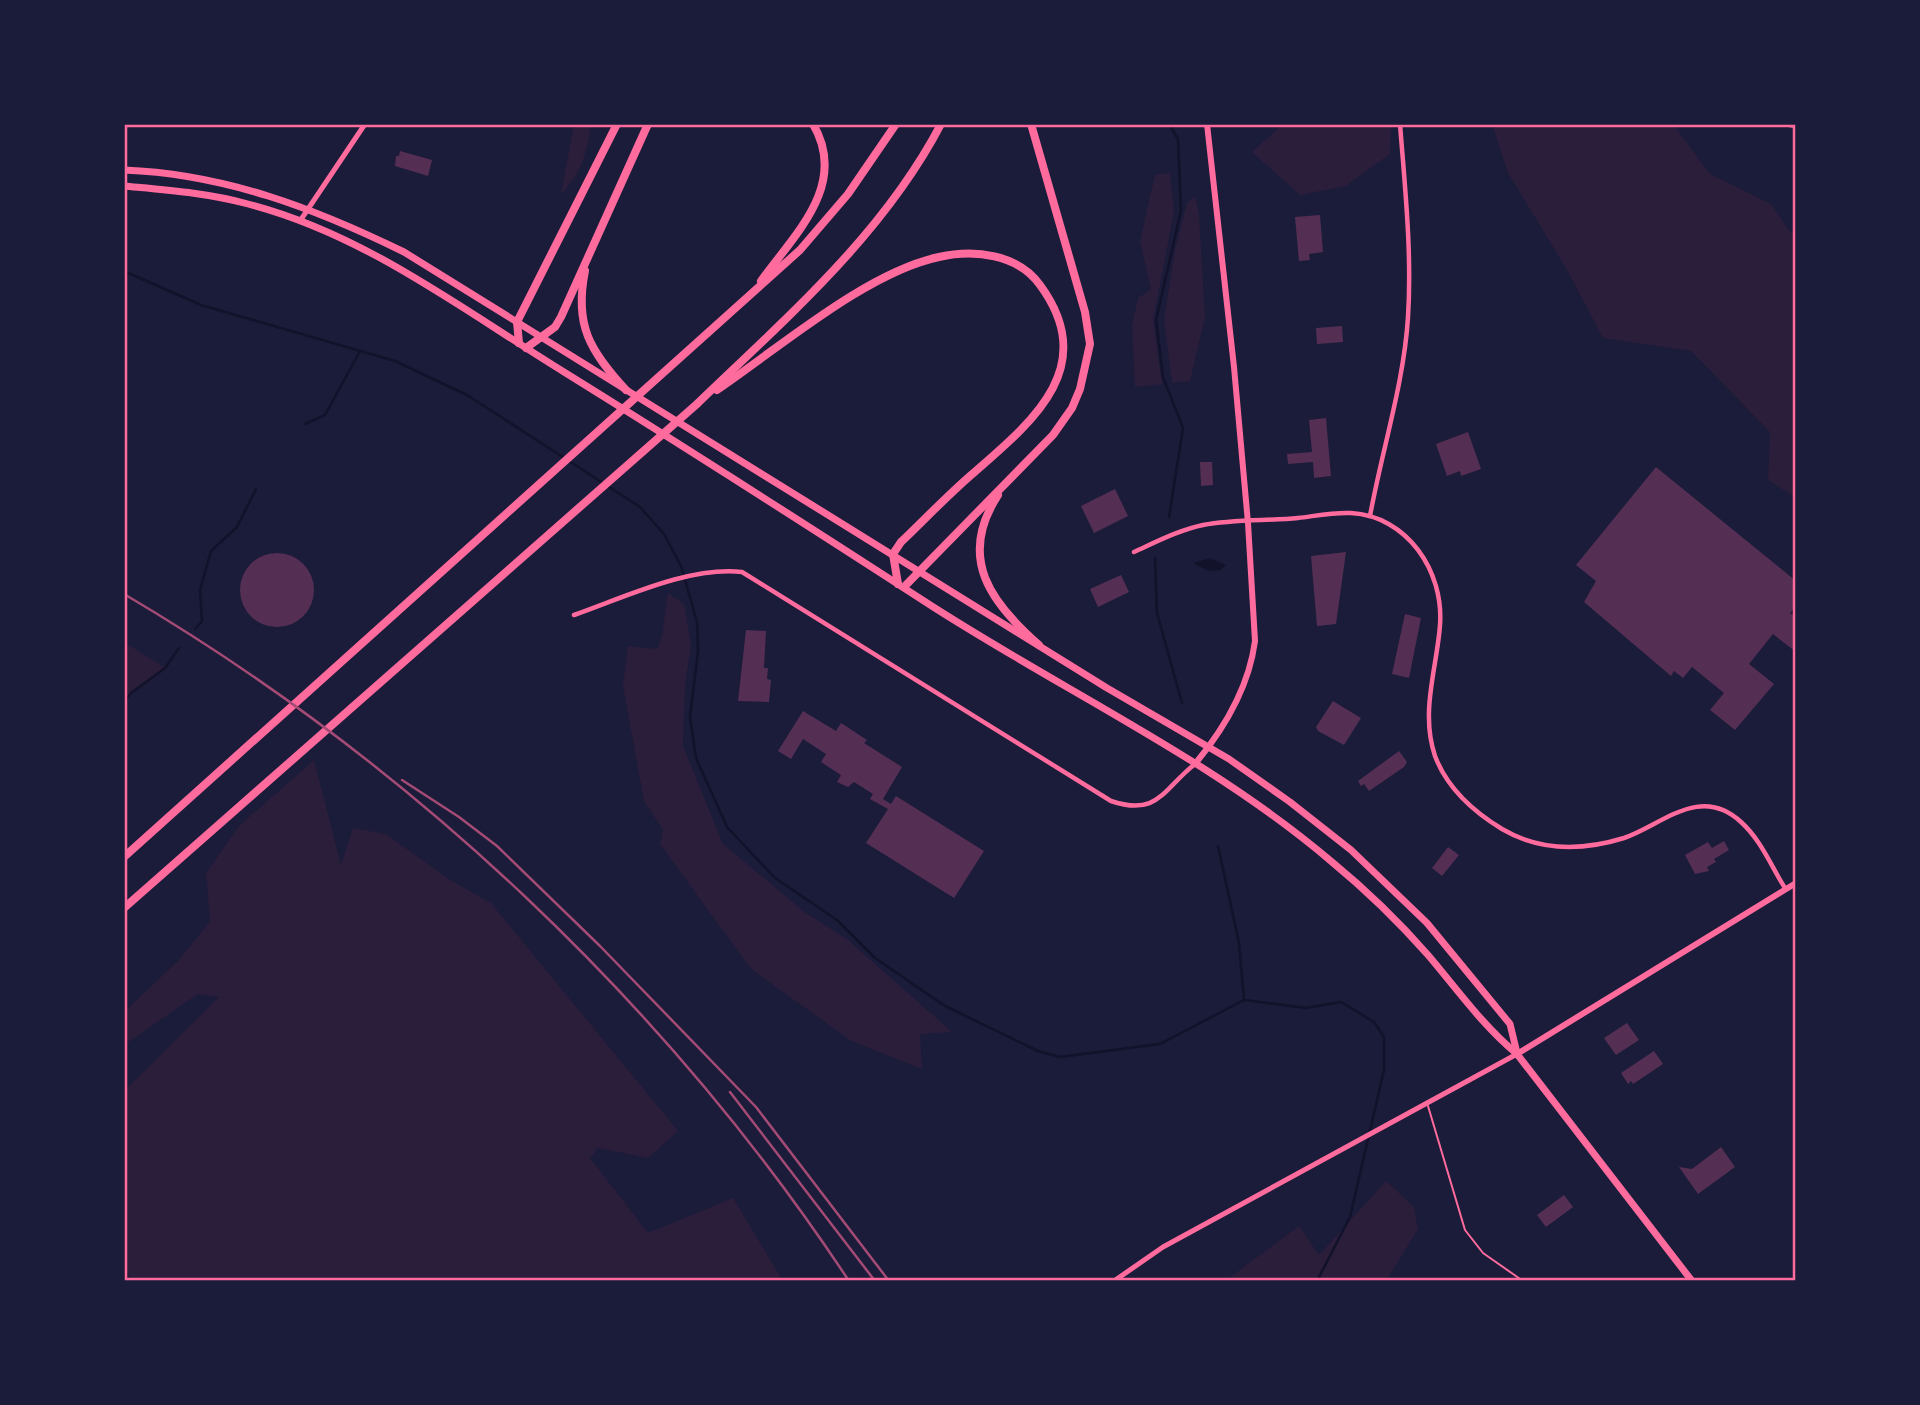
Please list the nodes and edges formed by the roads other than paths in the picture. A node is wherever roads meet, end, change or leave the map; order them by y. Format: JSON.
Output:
{"nodes":[{"id":1,"x":365,"y":124,"type":"edge"},
{"id":2,"x":617,"y":124,"type":"edge"},
{"id":3,"x":648,"y":124,"type":"edge"},
{"id":4,"x":813,"y":124,"type":"edge"},
{"id":5,"x":896,"y":124,"type":"edge"},
{"id":6,"x":940,"y":124,"type":"edge"},
{"id":7,"x":1031,"y":124,"type":"edge"},
{"id":8,"x":1207,"y":124,"type":"edge"},
{"id":9,"x":1400,"y":124,"type":"edge"},
{"id":10,"x":1784,"y":124,"type":"edge"},
{"id":11,"x":1796,"y":126,"type":"edge"},
{"id":12,"x":124,"y":170,"type":"edge"},
{"id":13,"x":124,"y":186,"type":"edge"},
{"id":14,"x":308,"y":207,"type":"junction"},
{"id":15,"x":300,"y":221,"type":"junction"},
{"id":16,"x":589,"y":255,"type":"junction"},
{"id":17,"x":751,"y":294,"type":"junction"},
{"id":18,"x":517,"y":322,"type":"junction"},
{"id":19,"x":541,"y":337,"type":"junction"},
{"id":20,"x":522,"y":346,"type":"junction"},
{"id":21,"x":626,"y":390,"type":"junction"},
{"id":22,"x":697,"y":404,"type":"junction"},
{"id":23,"x":1006,"y":482,"type":"junction"},
{"id":24,"x":1370,"y":516,"type":"junction"},
{"id":25,"x":1248,"y":523,"type":"junction"},
{"id":26,"x":1134,"y":552,"type":"dead end"},
{"id":27,"x":893,"y":554,"type":"junction"},
{"id":28,"x":918,"y":572,"type":"junction"},
{"id":29,"x":901,"y":585,"type":"junction"},
{"id":30,"x":574,"y":615,"type":"dead end"},
{"id":31,"x":1039,"y":645,"type":"junction"},
{"id":32,"x":1209,"y":747,"type":"junction"},
{"id":33,"x":1195,"y":764,"type":"junction"},
{"id":34,"x":124,"y":857,"type":"edge"},
{"id":35,"x":1796,"y":883,"type":"edge"},
{"id":36,"x":1785,"y":888,"type":"junction"},
{"id":37,"x":124,"y":908,"type":"edge"},
{"id":38,"x":1517,"y":1054,"type":"junction"},
{"id":39,"x":1428,"y":1105,"type":"junction"},
{"id":40,"x":1114,"y":1281,"type":"edge"},
{"id":41,"x":1523,"y":1281,"type":"edge"},
{"id":42,"x":1692,"y":1281,"type":"edge"}],
"edges":[{"from":1,"to":14,"type":"street"},
{"from":2,"to":18,"type":"highway"},
{"from":3,"to":16,"type":"highway"},
{"from":4,"to":17,"type":"highway"},
{"from":5,"to":17,"type":"highway"},
{"from":6,"to":22,"type":"highway"},
{"from":7,"to":23,"type":"highway"},
{"from":8,"to":25,"type":"main road"},
{"from":9,"to":24,"type":"street"},
{"from":10,"to":11,"type":"street"},
{"from":12,"to":14,"type":"main road"},
{"from":13,"to":15,"type":"main road"},
{"from":14,"to":15,"type":"street"},
{"from":14,"to":18,"type":"main road"},
{"from":15,"to":20,"type":"main road"},
{"from":16,"to":19,"type":"highway"},
{"from":16,"to":21,"type":"highway"},
{"from":17,"to":34,"type":"highway"},
{"from":18,"to":19,"type":"main road"},
{"from":18,"to":20,"type":"highway"},
{"from":19,"to":20,"type":"highway"},
{"from":19,"to":21,"type":"main road"},
{"from":20,"to":29,"type":"main road"},
{"from":21,"to":27,"type":"main road"},
{"from":22,"to":27,"type":"highway"},
{"from":22,"to":37,"type":"highway"},
{"from":23,"to":28,"type":"highway"},
{"from":23,"to":31,"type":"highway"},
{"from":24,"to":25,"type":"street"},
{"from":24,"to":36,"type":"street"},
{"from":25,"to":26,"type":"street"},
{"from":25,"to":32,"type":"main road"},
{"from":27,"to":28,"type":"main road"},
{"from":27,"to":29,"type":"highway"},
{"from":28,"to":29,"type":"highway"},
{"from":28,"to":31,"type":"main road"},
{"from":29,"to":33,"type":"main road"},
{"from":30,"to":33,"type":"street"},
{"from":31,"to":32,"type":"main road"},
{"from":32,"to":33,"type":"main road"},
{"from":32,"to":38,"type":"main road"},
{"from":33,"to":38,"type":"main road"},
{"from":35,"to":36,"type":"main road"},
{"from":36,"to":38,"type":"main road"},
{"from":38,"to":39,"type":"street"},
{"from":38,"to":42,"type":"main road"},
{"from":39,"to":40,"type":"street"},
{"from":39,"to":41,"type":"lane"}]}
